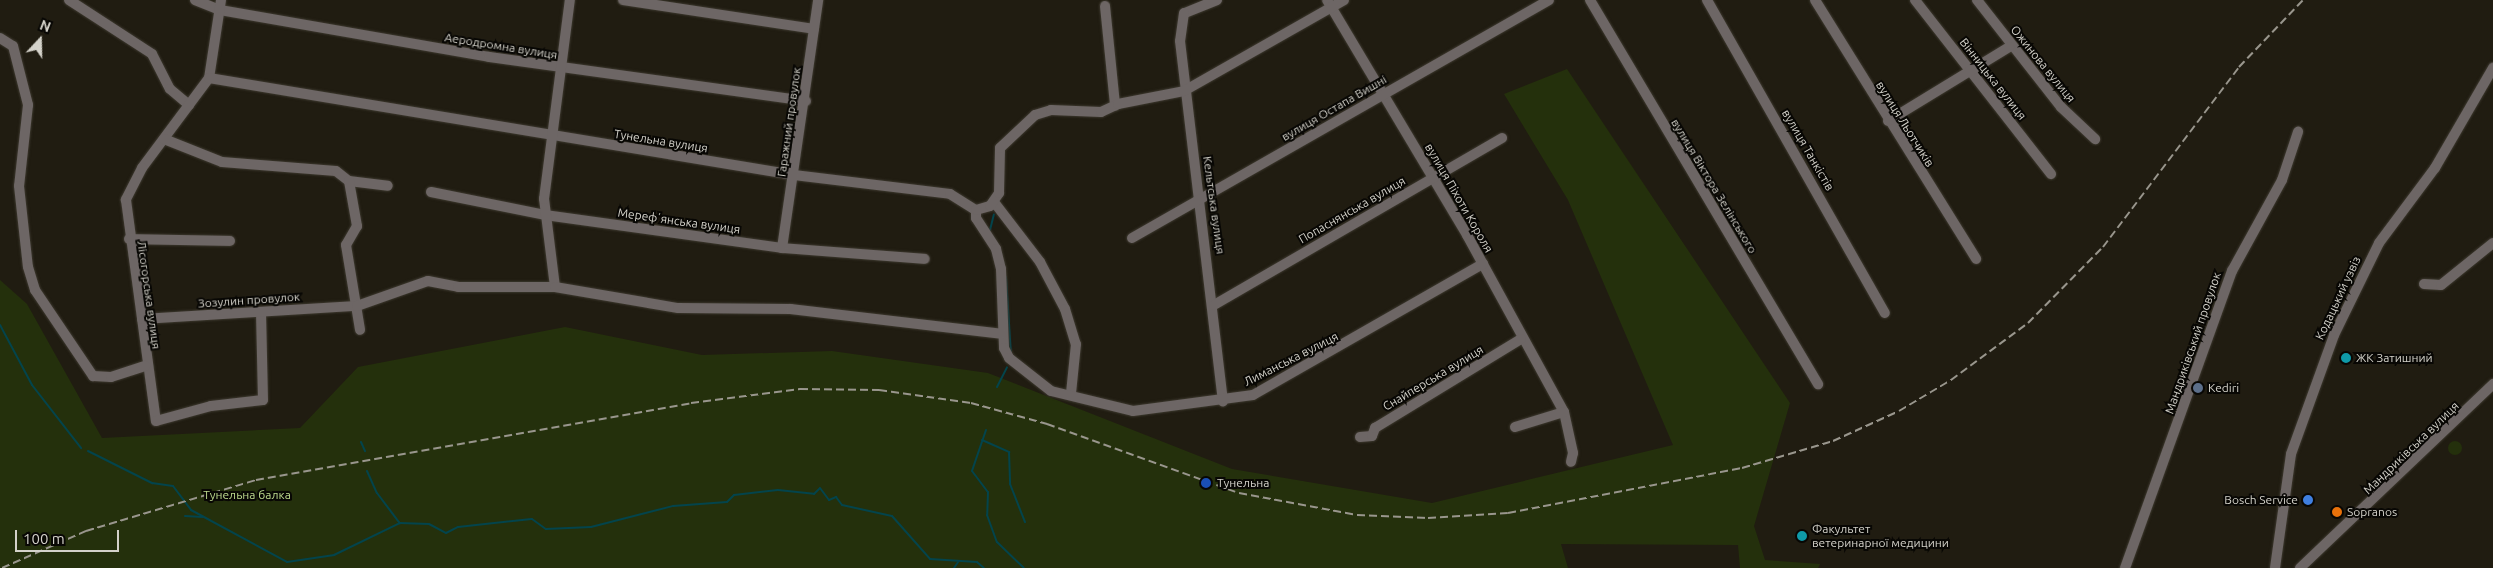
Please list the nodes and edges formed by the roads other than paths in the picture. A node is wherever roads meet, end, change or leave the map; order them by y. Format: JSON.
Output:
{"nodes":[{"id":1,"x":70,"y":0,"type":"edge"},
{"id":2,"x":195,"y":0,"type":"edge"},
{"id":3,"x":570,"y":0,"type":"edge"},
{"id":4,"x":623,"y":0,"type":"edge"},
{"id":5,"x":818,"y":0,"type":"edge"},
{"id":6,"x":1217,"y":0,"type":"edge"},
{"id":7,"x":1344,"y":0,"type":"edge"},
{"id":8,"x":1549,"y":0,"type":"edge"},
{"id":9,"x":1590,"y":0,"type":"edge"},
{"id":10,"x":1707,"y":0,"type":"edge"},
{"id":11,"x":1815,"y":0,"type":"edge"},
{"id":12,"x":1915,"y":0,"type":"edge"},
{"id":13,"x":1977,"y":0,"type":"edge"},
{"id":14,"x":1329,"y":4,"type":"edge"},
{"id":15,"x":220,"y":5,"type":"edge"},
{"id":16,"x":1104,"y":6,"type":"dead end"},
{"id":17,"x":814,"y":29,"type":"junction"},
{"id":18,"x":0,"y":38,"type":"edge"},
{"id":19,"x":2009,"y":47,"type":"junction"},
{"id":20,"x":561,"y":68,"type":"junction"},
{"id":21,"x":2493,"y":68,"type":"edge"},
{"id":22,"x":1970,"y":71,"type":"junction"},
{"id":23,"x":209,"y":78,"type":"junction"},
{"id":24,"x":1184,"y":91,"type":"junction"},
{"id":25,"x":1383,"y":93,"type":"junction"},
{"id":26,"x":806,"y":101,"type":"junction"},
{"id":27,"x":189,"y":105,"type":"junction"},
{"id":28,"x":1115,"y":105,"type":"junction"},
{"id":29,"x":1888,"y":121,"type":"junction"},
{"id":30,"x":2298,"y":132,"type":"dead end"},
{"id":31,"x":552,"y":136,"type":"junction"},
{"id":32,"x":1502,"y":138,"type":"dead end"},
{"id":33,"x":164,"y":139,"type":"junction"},
{"id":34,"x":2095,"y":139,"type":"dead end"},
{"id":35,"x":2051,"y":174,"type":"dead end"},
{"id":36,"x":794,"y":175,"type":"junction"},
{"id":37,"x":1433,"y":178,"type":"junction"},
{"id":38,"x":349,"y":181,"type":"junction"},
{"id":39,"x":388,"y":186,"type":"dead end"},
{"id":40,"x":431,"y":192,"type":"dead end"},
{"id":41,"x":1201,"y":199,"type":"junction"},
{"id":42,"x":994,"y":202,"type":"junction"},
{"id":43,"x":976,"y":210,"type":"junction"},
{"id":44,"x":544,"y":215,"type":"junction"},
{"id":45,"x":1132,"y":238,"type":"dead end"},
{"id":46,"x":129,"y":239,"type":"junction"},
{"id":47,"x":230,"y":241,"type":"dead end"},
{"id":48,"x":2493,"y":243,"type":"edge"},
{"id":49,"x":782,"y":248,"type":"junction"},
{"id":50,"x":925,"y":259,"type":"dead end"},
{"id":51,"x":1976,"y":260,"type":"dead end"},
{"id":52,"x":1483,"y":264,"type":"junction"},
{"id":53,"x":2424,"y":284,"type":"dead end"},
{"id":54,"x":559,"y":288,"type":"junction"},
{"id":55,"x":1214,"y":305,"type":"junction"},
{"id":56,"x":357,"y":306,"type":"junction"},
{"id":57,"x":261,"y":312,"type":"junction"},
{"id":58,"x":1885,"y":313,"type":"dead end"},
{"id":59,"x":142,"y":320,"type":"junction"},
{"id":60,"x":360,"y":330,"type":"dead end"},
{"id":61,"x":1004,"y":334,"type":"junction"},
{"id":62,"x":1521,"y":339,"type":"junction"},
{"id":63,"x":145,"y":366,"type":"junction"},
{"id":64,"x":1818,"y":384,"type":"dead end"},
{"id":65,"x":2493,"y":384,"type":"edge"},
{"id":66,"x":1071,"y":393,"type":"junction"},
{"id":67,"x":1223,"y":401,"type":"junction"},
{"id":68,"x":1564,"y":412,"type":"junction"},
{"id":69,"x":1515,"y":427,"type":"dead end"},
{"id":70,"x":1360,"y":437,"type":"dead end"},
{"id":71,"x":1571,"y":462,"type":"dead end"},
{"id":72,"x":2125,"y":568,"type":"edge"},
{"id":73,"x":2275,"y":568,"type":"edge"},
{"id":74,"x":2300,"y":568,"type":"edge"}],
"edges":[{"from":1,"to":27,"type":"street"},
{"from":2,"to":15,"type":"street","name":"Аеродромна вулиця"},
{"from":3,"to":20,"type":"street"},
{"from":4,"to":17,"type":"street"},
{"from":5,"to":17,"type":"street","name":"Гаражний провулок"},
{"from":6,"to":24,"type":"street","name":"Кельтська вулиця"},
{"from":7,"to":14,"type":"street"},
{"from":8,"to":25,"type":"street","name":"вулиця Остапа Вишні"},
{"from":9,"to":64,"type":"street","name":"вулиця Віктора Зелінського"},
{"from":10,"to":58,"type":"street","name":"вулиця Танкістів"},
{"from":11,"to":29,"type":"street","name":"вулиця Льотчиків"},
{"from":12,"to":22,"type":"street","name":"Вінницька вулиця"},
{"from":13,"to":19,"type":"street","name":"Ожинова вулиця"},
{"from":14,"to":24,"type":"street"},
{"from":14,"to":25,"type":"street","name":"вулиця Піхоти Короля"},
{"from":15,"to":20,"type":"street","name":"Аеродромна вулиця"},
{"from":15,"to":23,"type":"street","name":"Лісогорська вулиця"},
{"from":16,"to":28,"type":"street"},
{"from":17,"to":26,"type":"street","name":"Гаражний провулок"},
{"from":18,"to":63,"type":"street"},
{"from":19,"to":22,"type":"street"},
{"from":19,"to":34,"type":"street","name":"Ожинова вулиця"},
{"from":20,"to":26,"type":"street","name":"Аеродромна вулиця"},
{"from":20,"to":31,"type":"street"},
{"from":21,"to":73,"type":"street","name":"Кодацький узвіз"},
{"from":22,"to":29,"type":"street"},
{"from":22,"to":35,"type":"street","name":"Вінницька вулиця"},
{"from":23,"to":27,"type":"street","name":"Лісогорська вулиця"},
{"from":23,"to":31,"type":"street","name":"Тунельна вулиця"},
{"from":24,"to":28,"type":"street"},
{"from":24,"to":41,"type":"street","name":"Кельтська вулиця"},
{"from":25,"to":37,"type":"street","name":"вулиця Піхоти Короля"},
{"from":25,"to":41,"type":"street","name":"вулиця Остапа Вишні"},
{"from":26,"to":36,"type":"street","name":"Гаражний провулок"},
{"from":27,"to":33,"type":"street","name":"Лісогорська вулиця"},
{"from":28,"to":42,"type":"street"},
{"from":29,"to":51,"type":"street","name":"вулиця Льотчиків"},
{"from":30,"to":72,"type":"street","name":"Мандриківський провулок"},
{"from":31,"to":36,"type":"street","name":"Тунельна вулиця"},
{"from":31,"to":44,"type":"street"},
{"from":32,"to":37,"type":"street","name":"Попаснянська вулиця"},
{"from":33,"to":38,"type":"street"},
{"from":33,"to":46,"type":"street","name":"Лісогорська вулиця"},
{"from":36,"to":43,"type":"street","name":"Тунельна вулиця"},
{"from":36,"to":49,"type":"street","name":"Гаражний провулок"},
{"from":37,"to":52,"type":"street","name":"вулиця Піхоти Короля"},
{"from":37,"to":55,"type":"street","name":"Попаснянська вулиця"},
{"from":38,"to":39,"type":"street"},
{"from":38,"to":56,"type":"street"},
{"from":40,"to":44,"type":"street","name":"Мерефʼянська вулиця"},
{"from":41,"to":45,"type":"street","name":"вулиця Остапа Вишні"},
{"from":41,"to":55,"type":"street","name":"Кельтська вулиця"},
{"from":42,"to":43,"type":"street"},
{"from":42,"to":66,"type":"street"},
{"from":43,"to":61,"type":"street"},
{"from":44,"to":49,"type":"street","name":"Мерефʼянська вулиця"},
{"from":44,"to":54,"type":"street"},
{"from":46,"to":47,"type":"street"},
{"from":46,"to":59,"type":"street","name":"Лісогорська вулиця"},
{"from":48,"to":53,"type":"street"},
{"from":49,"to":50,"type":"street","name":"Мерефʼянська вулиця"},
{"from":52,"to":62,"type":"street","name":"вулиця Піхоти Короля"},
{"from":52,"to":67,"type":"street","name":"Лиманська вулиця"},
{"from":54,"to":56,"type":"street","name":"Зозулин провулок"},
{"from":54,"to":61,"type":"street","name":"Зозулин провулок"},
{"from":55,"to":67,"type":"street","name":"Кельтська вулиця"},
{"from":56,"to":57,"type":"street","name":"Зозулин провулок"},
{"from":56,"to":60,"type":"street"},
{"from":57,"to":59,"type":"street","name":"Зозулин провулок"},
{"from":57,"to":63,"type":"street","name":"Лісогорська вулиця"},
{"from":59,"to":63,"type":"street","name":"Лісогорська вулиця"},
{"from":61,"to":66,"type":"street","name":"Лиманська вулиця"},
{"from":62,"to":68,"type":"street","name":"вулиця Піхоти Короля"},
{"from":62,"to":70,"type":"street","name":"Снайперська вулиця"},
{"from":65,"to":74,"type":"street","name":"Мандриківська вулиця"},
{"from":66,"to":67,"type":"street","name":"Лиманська вулиця"},
{"from":68,"to":69,"type":"street"},
{"from":68,"to":71,"type":"street","name":"вулиця Піхоти Короля"}]}
